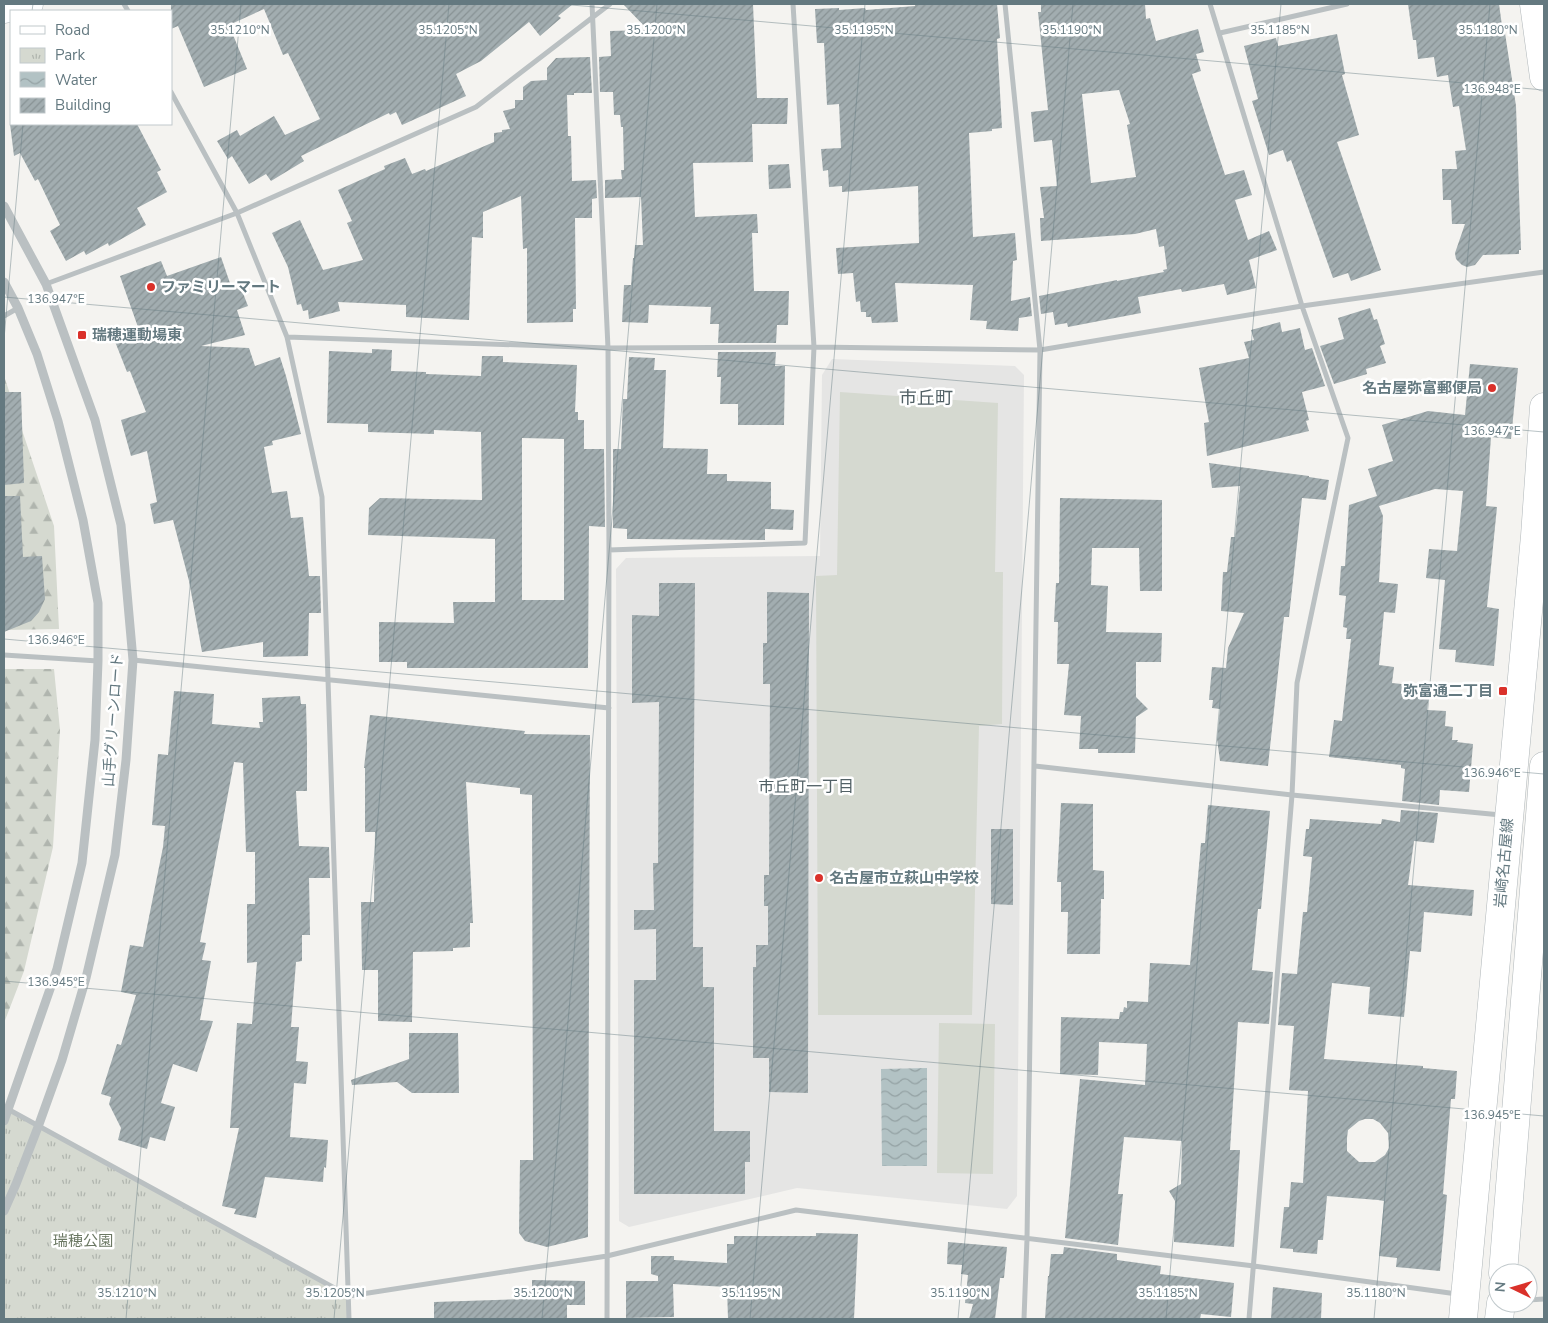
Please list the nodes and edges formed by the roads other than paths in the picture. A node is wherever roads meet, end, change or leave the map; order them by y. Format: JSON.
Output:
{"nodes":[{"id":1,"x":29,"y":4,"type":"edge"},
{"id":2,"x":592,"y":4,"type":"edge"},
{"id":3,"x":610,"y":4,"type":"edge"},
{"id":4,"x":793,"y":4,"type":"edge"},
{"id":5,"x":1005,"y":4,"type":"edge"},
{"id":6,"x":1210,"y":4,"type":"edge"},
{"id":7,"x":1347,"y":4,"type":"edge"},
{"id":8,"x":1534,"y":4,"type":"edge"},
{"id":9,"x":4,"y":9,"type":"edge"},
{"id":10,"x":593,"y":17,"type":"junction"},
{"id":11,"x":1220,"y":33,"type":"junction"},
{"id":12,"x":1544,"y":76,"type":"edge"},
{"id":13,"x":172,"y":94,"type":"edge"},
{"id":14,"x":4,"y":206,"type":"edge"},
{"id":15,"x":236,"y":213,"type":"junction"},
{"id":16,"x":1544,"y":272,"type":"edge"},
{"id":17,"x":4,"y":282,"type":"edge"},
{"id":18,"x":46,"y":284,"type":"junction"},
{"id":19,"x":1302,"y":306,"type":"junction"},
{"id":20,"x":18,"y":308,"type":"junction"},
{"id":21,"x":4,"y":316,"type":"edge"},
{"id":22,"x":287,"y":338,"type":"junction"},
{"id":23,"x":814,"y":347,"type":"junction"},
{"id":24,"x":608,"y":348,"type":"junction"},
{"id":25,"x":1040,"y":350,"type":"junction"},
{"id":26,"x":1544,"y":407,"type":"edge"},
{"id":27,"x":609,"y":550,"type":"junction"},
{"id":28,"x":4,"y":655,"type":"edge"},
{"id":29,"x":133,"y":660,"type":"junction"},
{"id":30,"x":98,"y":662,"type":"junction"},
{"id":31,"x":328,"y":678,"type":"junction"},
{"id":32,"x":609,"y":708,"type":"junction"},
{"id":33,"x":1035,"y":766,"type":"junction"},
{"id":34,"x":1544,"y":766,"type":"edge"},
{"id":35,"x":1292,"y":795,"type":"junction"},
{"id":36,"x":1509,"y":816,"type":"junction"},
{"id":37,"x":1542,"y":825,"type":"edge"},
{"id":38,"x":6,"y":1109,"type":"edge"},
{"id":39,"x":4,"y":1122,"type":"edge"},
{"id":40,"x":38,"y":1127,"type":"junction"},
{"id":41,"x":4,"y":1210,"type":"edge"},
{"id":42,"x":1027,"y":1238,"type":"junction"},
{"id":43,"x":607,"y":1256,"type":"junction"},
{"id":44,"x":1504,"y":1263,"type":"edge"},
{"id":45,"x":1254,"y":1266,"type":"junction"},
{"id":46,"x":349,"y":1296,"type":"junction"},
{"id":47,"x":1464,"y":1307,"type":"edge"},
{"id":48,"x":349,"y":1319,"type":"edge"},
{"id":49,"x":607,"y":1319,"type":"edge"},
{"id":50,"x":1024,"y":1319,"type":"edge"},
{"id":51,"x":1249,"y":1319,"type":"edge"}],
"edges":[{"from":1,"to":9,"type":"main road"},
{"from":2,"to":10,"type":"street"},
{"from":3,"to":10,"type":"street"},
{"from":4,"to":23,"type":"street"},
{"from":5,"to":25,"type":"street"},
{"from":6,"to":11,"type":"street"},
{"from":7,"to":11,"type":"street"},
{"from":8,"to":12,"type":"main road"},
{"from":10,"to":15,"type":"street"},
{"from":10,"to":24,"type":"street"},
{"from":11,"to":19,"type":"street"},
{"from":13,"to":15,"type":"street"},
{"from":14,"to":18,"type":"street","name":"山手グリーンロード"},
{"from":15,"to":18,"type":"street"},
{"from":15,"to":22,"type":"street"},
{"from":16,"to":19,"type":"street"},
{"from":17,"to":20,"type":"street","name":"山手グリーンロード"},
{"from":18,"to":29,"type":"street","name":"山手グリーンロード"},
{"from":19,"to":25,"type":"street"},
{"from":19,"to":35,"type":"street"},
{"from":20,"to":21,"type":"street"},
{"from":20,"to":30,"type":"street","name":"山手グリーンロード"},
{"from":22,"to":24,"type":"street"},
{"from":22,"to":31,"type":"street"},
{"from":23,"to":24,"type":"street"},
{"from":23,"to":25,"type":"street"},
{"from":23,"to":27,"type":"street"},
{"from":24,"to":27,"type":"street"},
{"from":25,"to":33,"type":"street"},
{"from":26,"to":36,"type":"main road","name":"岩崎名古屋線"},
{"from":27,"to":32,"type":"street"},
{"from":28,"to":30,"type":"street"},
{"from":29,"to":31,"type":"street"},
{"from":29,"to":40,"type":"street","name":"山手グリーンロード"},
{"from":30,"to":38,"type":"street","name":"山手グリーンロード"},
{"from":31,"to":32,"type":"street"},
{"from":31,"to":46,"type":"street"},
{"from":32,"to":43,"type":"street"},
{"from":33,"to":35,"type":"street"},
{"from":33,"to":42,"type":"street"},
{"from":34,"to":37,"type":"main road"},
{"from":35,"to":36,"type":"street"},
{"from":35,"to":45,"type":"street"},
{"from":36,"to":47,"type":"main road","name":"岩崎名古屋線"},
{"from":37,"to":44,"type":"main road"},
{"from":38,"to":39,"type":"street","name":"山手グリーンロード"},
{"from":38,"to":40,"type":"street"},
{"from":40,"to":41,"type":"street","name":"山手グリーンロード"},
{"from":40,"to":46,"type":"street"},
{"from":42,"to":43,"type":"street"},
{"from":42,"to":45,"type":"street"},
{"from":42,"to":50,"type":"street"},
{"from":43,"to":46,"type":"street"},
{"from":43,"to":49,"type":"street"},
{"from":45,"to":47,"type":"street"},
{"from":45,"to":51,"type":"street"},
{"from":46,"to":48,"type":"street"}]}
